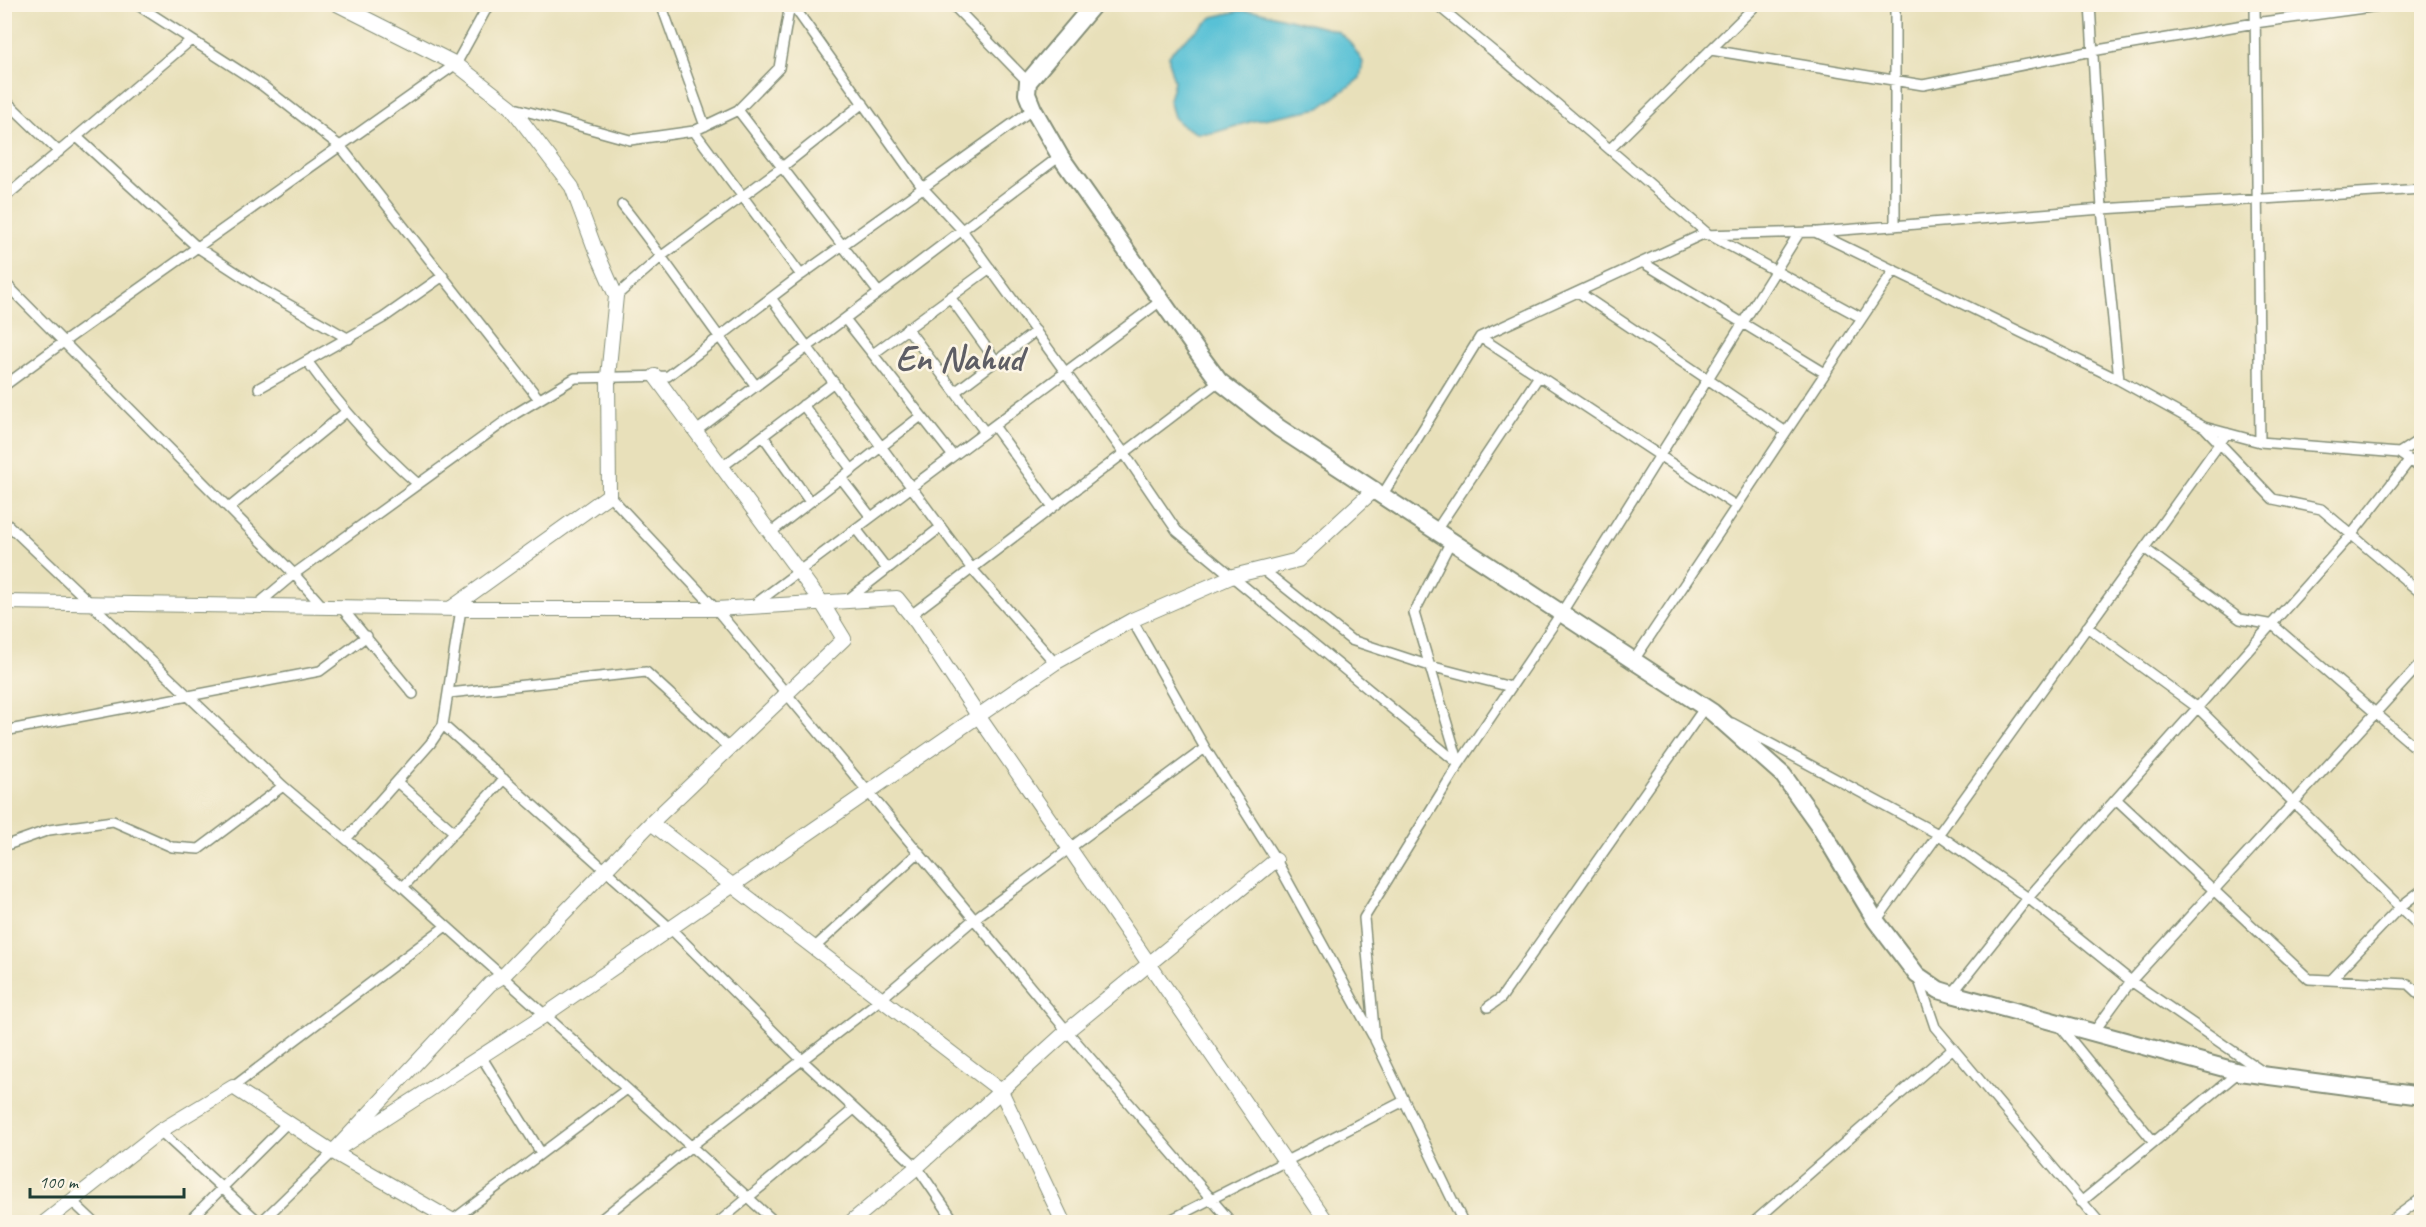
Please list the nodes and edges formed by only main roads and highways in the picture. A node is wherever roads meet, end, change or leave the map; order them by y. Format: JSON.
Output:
{"nodes":[{"id":1,"x":1094,"y":4,"type":"edge"},
{"id":2,"x":2421,"y":1096,"type":"edge"}],
"edges":[{"from":1,"to":2,"type":"highway"}]}
